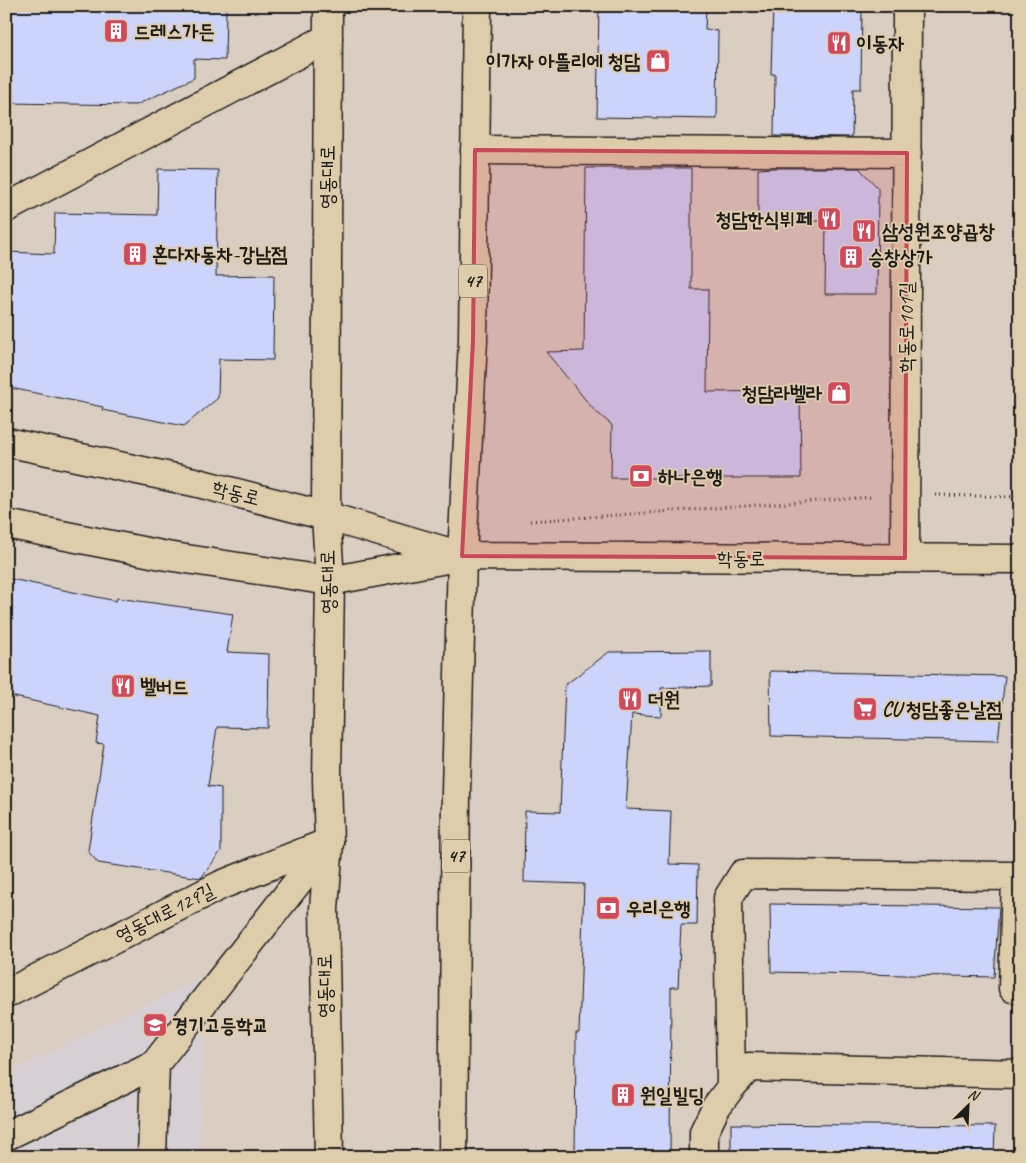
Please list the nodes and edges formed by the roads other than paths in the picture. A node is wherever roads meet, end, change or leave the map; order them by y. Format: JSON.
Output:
{"nodes":[{"id":1,"x":328,"y":6,"type":"edge"},
{"id":2,"x":477,"y":6,"type":"edge"},
{"id":3,"x":906,"y":6,"type":"edge"},
{"id":4,"x":328,"y":38,"type":"junction"},
{"id":5,"x":475,"y":150,"type":"junction"},
{"id":6,"x":908,"y":153,"type":"junction"},
{"id":7,"x":6,"y":208,"type":"edge"},
{"id":8,"x":6,"y":442,"type":"edge"},
{"id":9,"x":326,"y":516,"type":"junction"},
{"id":10,"x":6,"y":524,"type":"edge"},
{"id":11,"x":462,"y":556,"type":"junction"},
{"id":12,"x":905,"y":558,"type":"junction"},
{"id":13,"x":1020,"y":559,"type":"edge"},
{"id":14,"x":330,"y":581,"type":"junction"},
{"id":15,"x":328,"y":842,"type":"junction"},
{"id":16,"x":1012,"y":988,"type":"dead end"},
{"id":17,"x":6,"y":994,"type":"edge"},
{"id":18,"x":155,"y":1064,"type":"junction"},
{"id":19,"x":1020,"y":1074,"type":"edge"},
{"id":20,"x":731,"y":1087,"type":"junction"},
{"id":21,"x":6,"y":1136,"type":"edge"},
{"id":22,"x":152,"y":1157,"type":"edge"},
{"id":23,"x":329,"y":1157,"type":"edge"},
{"id":24,"x":453,"y":1157,"type":"edge"},
{"id":25,"x":704,"y":1157,"type":"edge"}],
"edges":[{"from":1,"to":4,"type":"main road","name":"영동대로"},
{"from":2,"to":5,"type":"main road","number":"47"},
{"from":3,"to":6,"type":"main road","name":"학동로101길"},
{"from":4,"to":7,"type":"main road"},
{"from":4,"to":9,"type":"main road","name":"영동대로"},
{"from":5,"to":6,"type":"main road"},
{"from":5,"to":11,"type":"main road","number":"47"},
{"from":6,"to":12,"type":"main road","name":"학동로101길"},
{"from":8,"to":9,"type":"main road","name":"학동로"},
{"from":9,"to":11,"type":"main road","name":"학동로"},
{"from":9,"to":14,"type":"main road","name":"영동대로"},
{"from":10,"to":14,"type":"main road","name":"학동로"},
{"from":11,"to":12,"type":"main road","name":"학동로"},
{"from":11,"to":14,"type":"main road","name":"학동로"},
{"from":11,"to":24,"type":"main road","number":"47"},
{"from":12,"to":13,"type":"main road","name":"학동로"},
{"from":14,"to":15,"type":"main road","name":"영동대로"},
{"from":15,"to":17,"type":"main road","name":"영동대로129길"},
{"from":15,"to":18,"type":"main road"},
{"from":15,"to":23,"type":"main road","name":"영동대로"},
{"from":16,"to":20,"type":"main road"},
{"from":18,"to":21,"type":"main road"},
{"from":18,"to":22,"type":"main road"},
{"from":19,"to":20,"type":"main road"},
{"from":20,"to":25,"type":"main road"}]}
